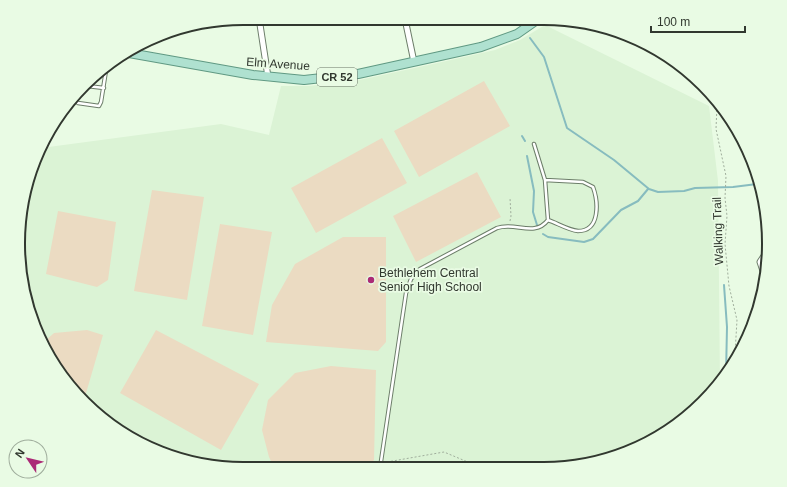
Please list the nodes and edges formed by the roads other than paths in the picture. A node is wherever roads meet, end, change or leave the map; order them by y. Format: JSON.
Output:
{"nodes":[{"id":1,"x":260,"y":25,"type":"edge"},
{"id":2,"x":406,"y":25,"type":"edge"},
{"id":3,"x":530,"y":25,"type":"edge"},
{"id":4,"x":134,"y":54,"type":"edge"},
{"id":5,"x":414,"y":62,"type":"junction"},
{"id":6,"x":106,"y":73,"type":"edge"},
{"id":7,"x":268,"y":77,"type":"junction"},
{"id":8,"x":91,"y":87,"type":"edge"},
{"id":9,"x":104,"y":88,"type":"junction"},
{"id":10,"x":77,"y":102,"type":"edge"},
{"id":11,"x":534,"y":144,"type":"dead end"},
{"id":12,"x":545,"y":180,"type":"junction"},
{"id":13,"x":548,"y":220,"type":"junction"},
{"id":14,"x":382,"y":462,"type":"edge"}],
"edges":[{"from":1,"to":7,"type":"street"},
{"from":2,"to":5,"type":"street"},
{"from":3,"to":5,"type":"main road","name":"Elm Avenue","number":"CR 52"},
{"from":4,"to":7,"type":"main road","name":"Elm Avenue","number":"CR 52"},
{"from":5,"to":7,"type":"main road","name":"Elm Avenue","number":"CR 52"},
{"from":6,"to":9,"type":"lane"},
{"from":8,"to":9,"type":"lane"},
{"from":9,"to":10,"type":"lane"},
{"from":11,"to":12,"type":"lane"},
{"from":12,"to":13,"type":"lane"},
{"from":12,"to":13,"type":"lane"},
{"from":13,"to":14,"type":"lane"}]}
